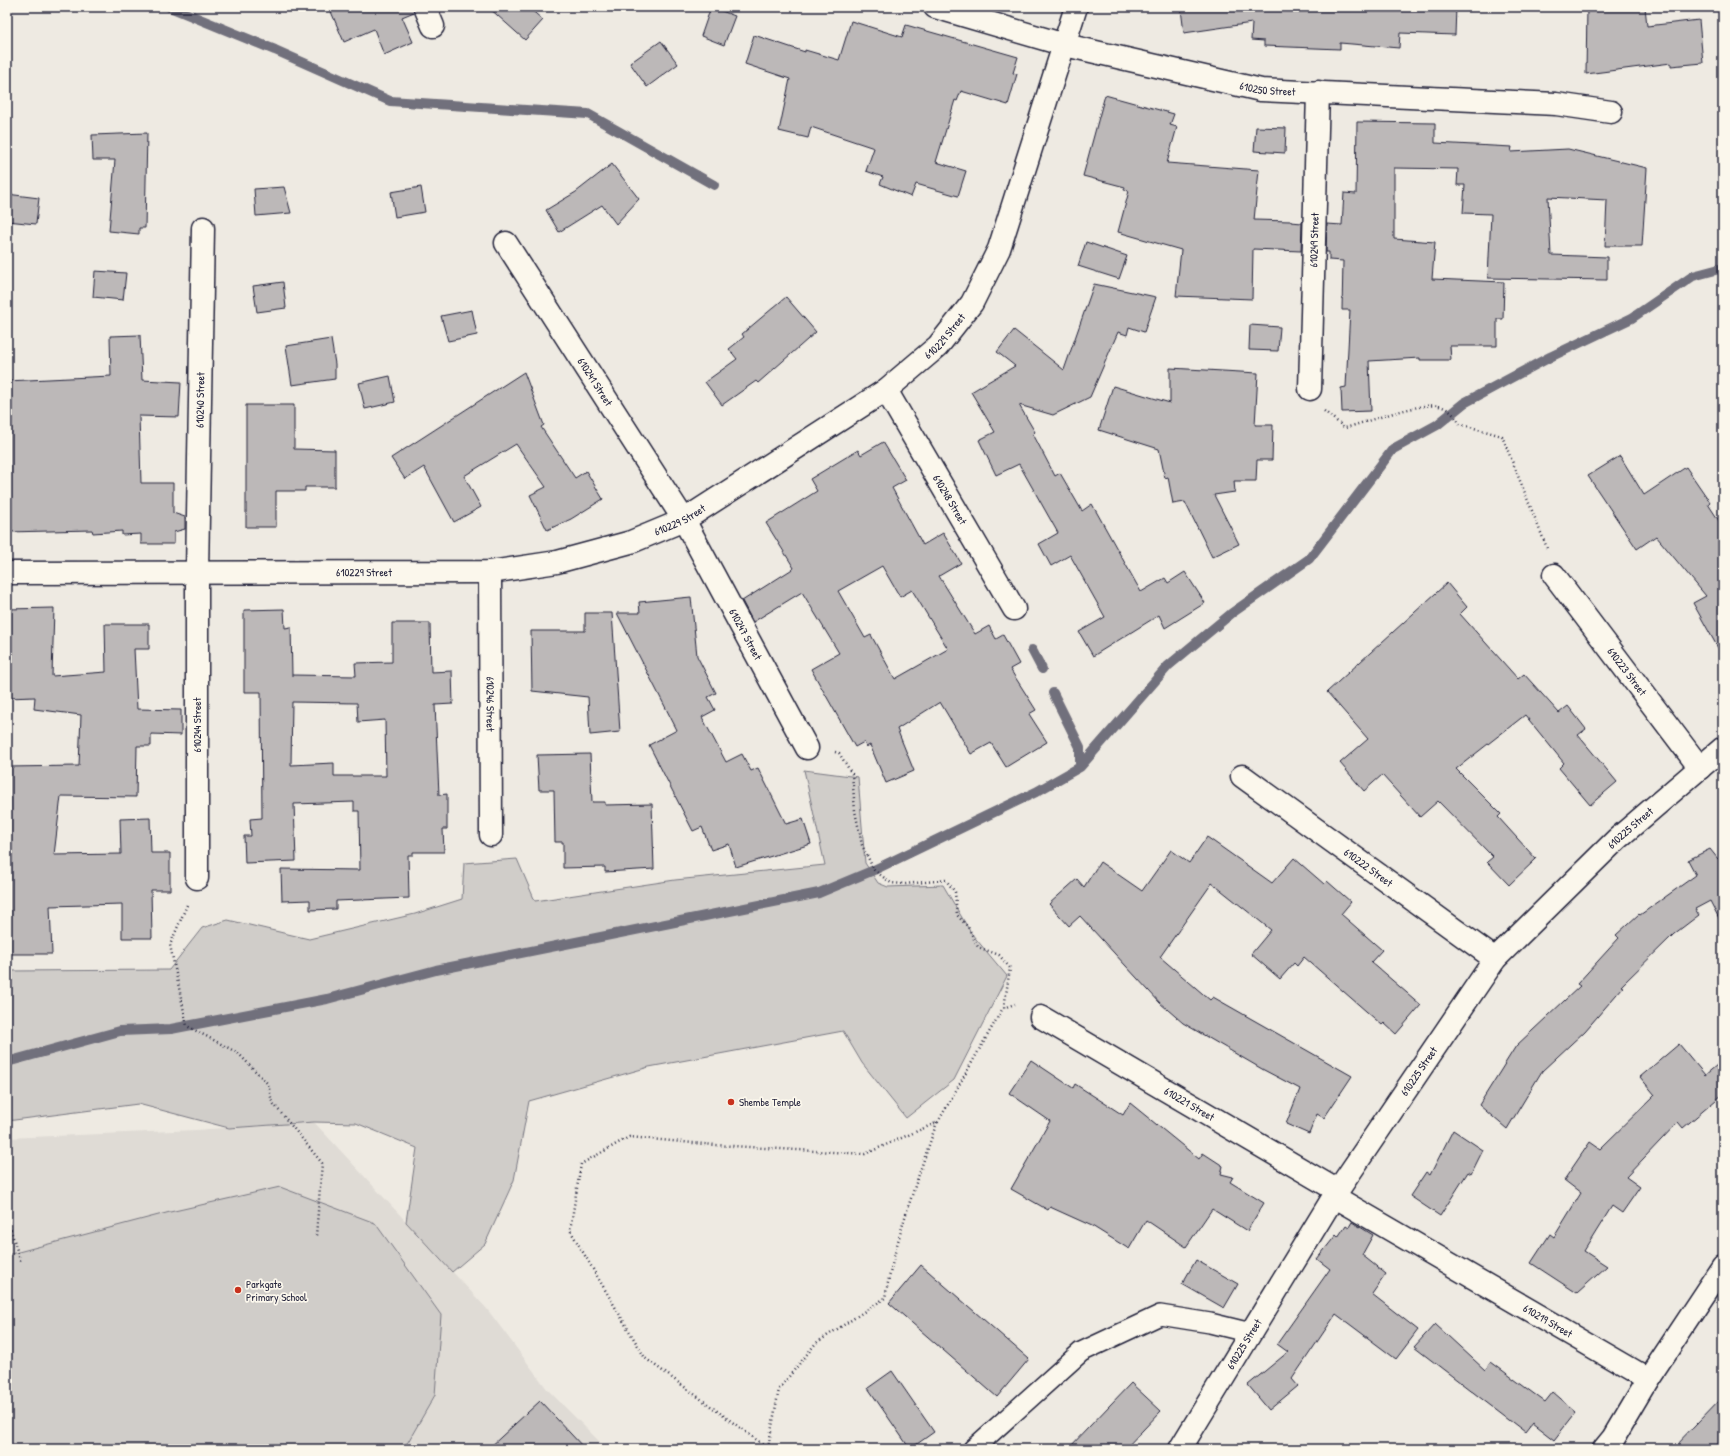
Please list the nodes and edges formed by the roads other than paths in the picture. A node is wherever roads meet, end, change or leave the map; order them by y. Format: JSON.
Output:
{"nodes":[{"id":1,"x":934,"y":7,"type":"edge"},
{"id":2,"x":1076,"y":7,"type":"edge"},
{"id":3,"x":1065,"y":45,"type":"junction"},
{"id":4,"x":1318,"y":92,"type":"junction"},
{"id":5,"x":1611,"y":112,"type":"dead end"},
{"id":6,"x":203,"y":228,"type":"dead end"},
{"id":7,"x":506,"y":243,"type":"dead end"},
{"id":8,"x":1310,"y":389,"type":"road end"},
{"id":9,"x":886,"y":390,"type":"junction"},
{"id":10,"x":684,"y":520,"type":"junction"},
{"id":11,"x":490,"y":572,"type":"junction"},
{"id":12,"x":7,"y":573,"type":"edge"},
{"id":13,"x":197,"y":573,"type":"junction"},
{"id":14,"x":1554,"y":575,"type":"road end"},
{"id":15,"x":1014,"y":609,"type":"dead end"},
{"id":16,"x":807,"y":748,"type":"road end"},
{"id":17,"x":1723,"y":748,"type":"edge"},
{"id":18,"x":1700,"y":768,"type":"junction"},
{"id":19,"x":1242,"y":776,"type":"dead end"},
{"id":20,"x":491,"y":835,"type":"dead end"},
{"id":21,"x":198,"y":878,"type":"road end"},
{"id":22,"x":1495,"y":960,"type":"junction"},
{"id":23,"x":1041,"y":1017,"type":"road end"},
{"id":24,"x":1338,"y":1191,"type":"junction"},
{"id":25,"x":1723,"y":1266,"type":"edge"},
{"id":26,"x":1251,"y":1333,"type":"junction"},
{"id":27,"x":1648,"y":1379,"type":"junction"},
{"id":28,"x":973,"y":1449,"type":"edge"},
{"id":29,"x":1180,"y":1449,"type":"edge"},
{"id":30,"x":1604,"y":1449,"type":"edge"}],
"edges":[{"from":1,"to":3,"type":"street","name":"610250 Street"},
{"from":2,"to":3,"type":"street","name":"610229 Street"},
{"from":3,"to":4,"type":"street","name":"610250 Street"},
{"from":3,"to":9,"type":"street","name":"610229 Street"},
{"from":4,"to":5,"type":"street","name":"610250 Street"},
{"from":4,"to":8,"type":"street","name":"610249 Street"},
{"from":6,"to":13,"type":"street","name":"610240 Street"},
{"from":7,"to":10,"type":"street","name":"610241 Street"},
{"from":9,"to":10,"type":"street","name":"610229 Street"},
{"from":9,"to":15,"type":"street","name":"610248 Street"},
{"from":10,"to":11,"type":"street","name":"610229 Street"},
{"from":10,"to":16,"type":"street","name":"610247 Street"},
{"from":11,"to":13,"type":"street","name":"610229 Street"},
{"from":11,"to":20,"type":"street","name":"610246 Street"},
{"from":12,"to":13,"type":"street","name":"610229 Street"},
{"from":13,"to":21,"type":"street","name":"610244 Street"},
{"from":14,"to":18,"type":"street","name":"610223 Street"},
{"from":17,"to":18,"type":"street","name":"610225 Street"},
{"from":18,"to":22,"type":"street","name":"610225 Street"},
{"from":19,"to":22,"type":"street","name":"610222 Street"},
{"from":22,"to":24,"type":"street","name":"610225 Street"},
{"from":23,"to":24,"type":"street","name":"610221 Street"},
{"from":24,"to":26,"type":"street","name":"610225 Street"},
{"from":24,"to":27,"type":"street","name":"610219 Street"},
{"from":25,"to":27,"type":"street"},
{"from":26,"to":28,"type":"lane"},
{"from":26,"to":29,"type":"street","name":"610225 Street"},
{"from":27,"to":30,"type":"street"}]}
